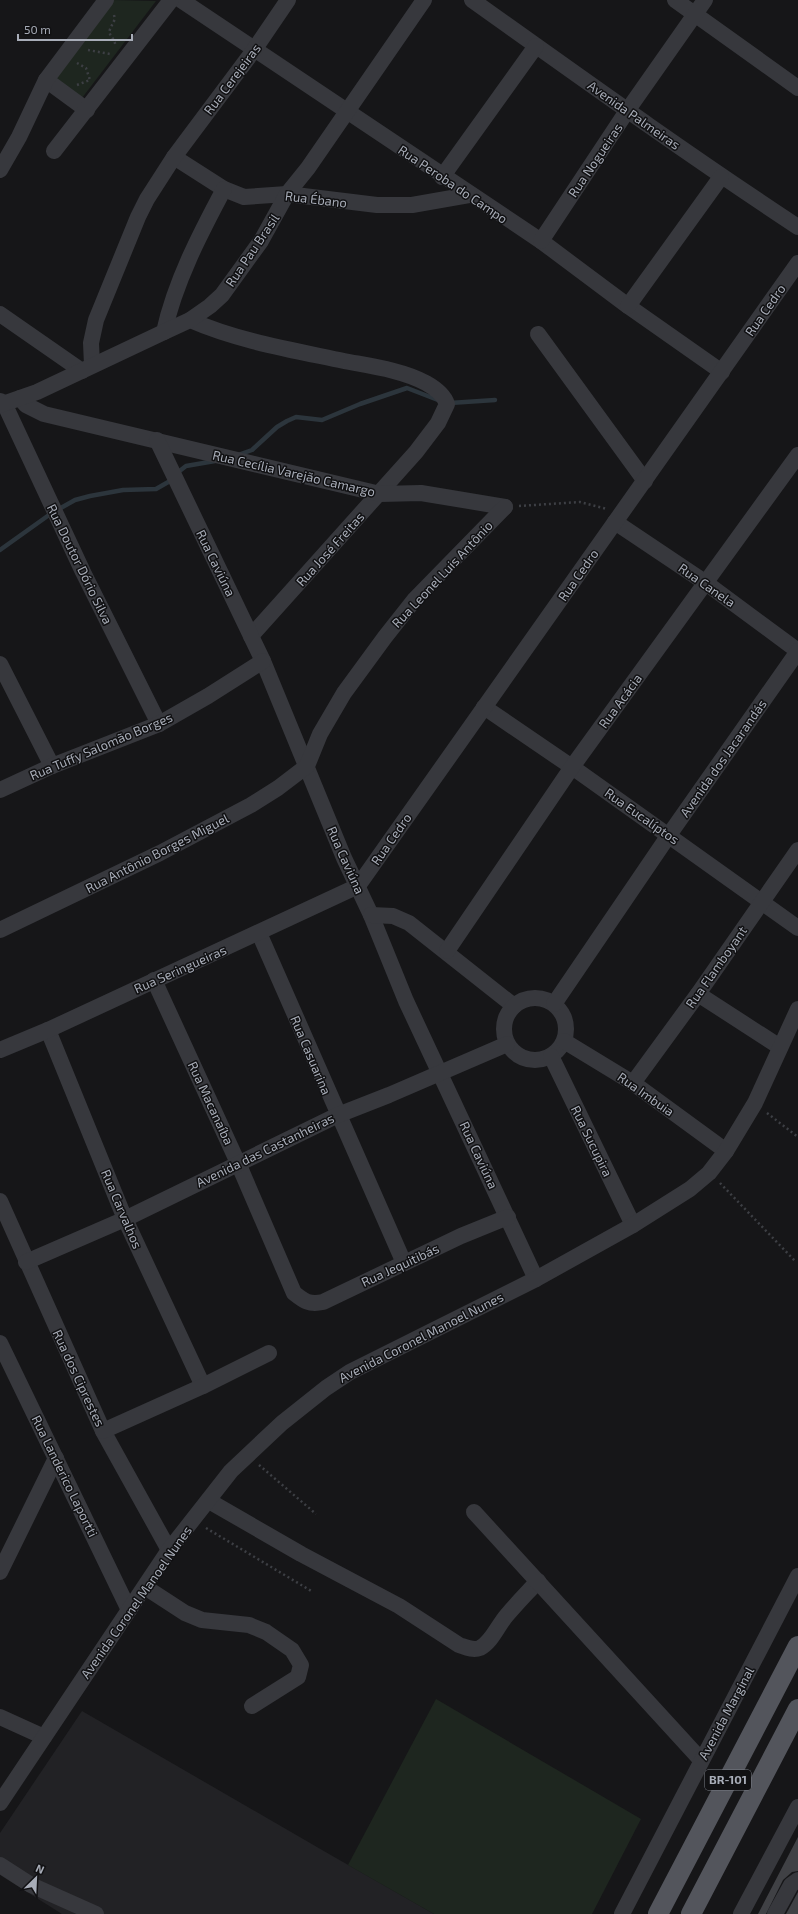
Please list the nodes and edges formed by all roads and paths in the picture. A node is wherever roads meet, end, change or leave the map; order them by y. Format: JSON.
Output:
{"nodes":[{"id":1,"x":171,"y":0,"type":"edge"},
{"id":2,"x":181,"y":0,"type":"edge"},
{"id":3,"x":288,"y":0,"type":"edge"},
{"id":4,"x":424,"y":0,"type":"edge"},
{"id":5,"x":472,"y":0,"type":"edge"},
{"id":6,"x":675,"y":0,"type":"edge"},
{"id":7,"x":705,"y":0,"type":"edge"},
{"id":8,"x":109,"y":5,"type":"edge"},
{"id":9,"x":695,"y":14,"type":"junction"},
{"id":10,"x":536,"y":46,"type":"junction"},
{"id":11,"x":85,"y":50,"type":"dead end"},
{"id":12,"x":254,"y":50,"type":"junction"},
{"id":13,"x":78,"y":58,"type":"dead end"},
{"id":14,"x":46,"y":80,"type":"junction"},
{"id":15,"x":798,"y":88,"type":"edge"},
{"id":16,"x":66,"y":94,"type":"junction"},
{"id":17,"x":87,"y":110,"type":"junction"},
{"id":18,"x":627,"y":111,"type":"junction"},
{"id":19,"x":347,"y":112,"type":"junction"},
{"id":20,"x":54,"y":150,"type":"dead end"},
{"id":21,"x":174,"y":157,"type":"junction"},
{"id":22,"x":0,"y":170,"type":"edge"},
{"id":23,"x":442,"y":177,"type":"junction"},
{"id":24,"x":721,"y":177,"type":"junction"},
{"id":25,"x":224,"y":189,"type":"junction"},
{"id":26,"x":288,"y":194,"type":"junction"},
{"id":27,"x":469,"y":195,"type":"junction"},
{"id":28,"x":798,"y":227,"type":"edge"},
{"id":29,"x":541,"y":242,"type":"junction"},
{"id":30,"x":798,"y":263,"type":"edge"},
{"id":31,"x":628,"y":306,"type":"junction"},
{"id":32,"x":0,"y":314,"type":"edge"},
{"id":33,"x":190,"y":320,"type":"junction"},
{"id":34,"x":164,"y":332,"type":"junction"},
{"id":35,"x":538,"y":334,"type":"dead end"},
{"id":36,"x":87,"y":368,"type":"junction"},
{"id":37,"x":722,"y":372,"type":"junction"},
{"id":38,"x":20,"y":398,"type":"junction"},
{"id":39,"x":1,"y":403,"type":"edge"},
{"id":40,"x":157,"y":440,"type":"junction"},
{"id":41,"x":798,"y":455,"type":"edge"},
{"id":42,"x":645,"y":481,"type":"junction"},
{"id":43,"x":380,"y":494,"type":"junction"},
{"id":44,"x":505,"y":507,"type":"junction"},
{"id":45,"x":619,"y":518,"type":"junction"},
{"id":46,"x":706,"y":583,"type":"junction"},
{"id":47,"x":251,"y":636,"type":"junction"},
{"id":48,"x":798,"y":651,"type":"edge"},
{"id":49,"x":263,"y":661,"type":"junction"},
{"id":50,"x":0,"y":666,"type":"edge"},
{"id":51,"x":484,"y":707,"type":"junction"},
{"id":52,"x":159,"y":724,"type":"junction"},
{"id":53,"x":52,"y":766,"type":"junction"},
{"id":54,"x":307,"y":766,"type":"junction"},
{"id":55,"x":572,"y":767,"type":"junction"},
{"id":56,"x":0,"y":790,"type":"edge"},
{"id":57,"x":668,"y":835,"type":"junction"},
{"id":58,"x":798,"y":850,"type":"edge"},
{"id":59,"x":358,"y":886,"type":"junction"},
{"id":60,"x":762,"y":901,"type":"junction"},
{"id":61,"x":371,"y":915,"type":"junction"},
{"id":62,"x":798,"y":928,"type":"edge"},
{"id":63,"x":0,"y":930,"type":"edge"},
{"id":64,"x":259,"y":933,"type":"junction"},
{"id":65,"x":447,"y":951,"type":"junction"},
{"id":66,"x":154,"y":980,"type":"junction"},
{"id":67,"x":698,"y":994,"type":"junction"},
{"id":68,"x":554,"y":1004,"type":"junction"},
{"id":69,"x":514,"y":1006,"type":"junction"},
{"id":70,"x":798,"y":1010,"type":"edge"},
{"id":71,"x":48,"y":1030,"type":"junction"},
{"id":72,"x":564,"y":1041,"type":"junction"},
{"id":73,"x":507,"y":1044,"type":"junction"},
{"id":74,"x":780,"y":1047,"type":"junction"},
{"id":75,"x":0,"y":1050,"type":"edge"},
{"id":76,"x":551,"y":1056,"type":"junction"},
{"id":77,"x":439,"y":1072,"type":"junction"},
{"id":78,"x":633,"y":1083,"type":"junction"},
{"id":79,"x":755,"y":1103,"type":"junction"},
{"id":80,"x":338,"y":1115,"type":"junction"},
{"id":81,"x":798,"y":1137,"type":"edge"},
{"id":82,"x":726,"y":1151,"type":"junction"},
{"id":83,"x":238,"y":1163,"type":"junction"},
{"id":84,"x":709,"y":1173,"type":"junction"},
{"id":85,"x":0,"y":1201,"type":"edge"},
{"id":86,"x":508,"y":1217,"type":"junction"},
{"id":87,"x":125,"y":1219,"type":"junction"},
{"id":88,"x":633,"y":1225,"type":"junction"},
{"id":89,"x":26,"y":1262,"type":"junction"},
{"id":90,"x":796,"y":1262,"type":"dead end"},
{"id":91,"x":404,"y":1263,"type":"junction"},
{"id":92,"x":536,"y":1279,"type":"junction"},
{"id":93,"x":294,"y":1293,"type":"joint"},
{"id":94,"x":0,"y":1343,"type":"edge"},
{"id":95,"x":269,"y":1353,"type":"dead end"},
{"id":96,"x":203,"y":1386,"type":"junction"},
{"id":97,"x":103,"y":1431,"type":"junction"},
{"id":98,"x":248,"y":1455,"type":"junction"},
{"id":99,"x":56,"y":1458,"type":"junction"},
{"id":100,"x":209,"y":1501,"type":"junction"},
{"id":101,"x":474,"y":1512,"type":"dead end"},
{"id":102,"x":316,"y":1514,"type":"dead end"},
{"id":103,"x":193,"y":1520,"type":"junction"},
{"id":104,"x":169,"y":1550,"type":"junction"},
{"id":105,"x":0,"y":1572,"type":"edge"},
{"id":106,"x":798,"y":1576,"type":"edge"},
{"id":107,"x":538,"y":1581,"type":"junction"},
{"id":108,"x":145,"y":1587,"type":"junction"},
{"id":109,"x":314,"y":1592,"type":"dead end"},
{"id":110,"x":129,"y":1610,"type":"junction"},
{"id":111,"x":798,"y":1646,"type":"edge"},
{"id":112,"x":252,"y":1706,"type":"dead end"},
{"id":113,"x":798,"y":1709,"type":"edge"},
{"id":114,"x":0,"y":1717,"type":"edge"},
{"id":115,"x":44,"y":1737,"type":"junction"},
{"id":116,"x":701,"y":1760,"type":"junction"},
{"id":117,"x":0,"y":1803,"type":"edge"},
{"id":118,"x":798,"y":1807,"type":"edge"},
{"id":119,"x":0,"y":1865,"type":"edge"},
{"id":120,"x":798,"y":1880,"type":"edge"},
{"id":121,"x":96,"y":1914,"type":"edge"},
{"id":122,"x":622,"y":1914,"type":"edge"},
{"id":123,"x":658,"y":1914,"type":"edge"},
{"id":124,"x":691,"y":1914,"type":"edge"},
{"id":125,"x":741,"y":1914,"type":"edge"},
{"id":126,"x":774,"y":1914,"type":"edge"}],
"edges":[{"from":1,"to":17,"type":"street"},
{"from":2,"to":12,"type":"street","name":"Rua Peroba do Campo"},
{"from":3,"to":12,"type":"street","name":"Rua Cerejeiras"},
{"from":4,"to":19,"type":"street","name":"Rua Pau Brasil"},
{"from":5,"to":10,"type":"street","name":"Avenida Palmeiras"},
{"from":6,"to":9,"type":"street"},
{"from":7,"to":9,"type":"street","name":"Rua Nogueiras"},
{"from":8,"to":11,"type":"path"},
{"from":8,"to":14,"type":"street"},
{"from":9,"to":15,"type":"street"},
{"from":9,"to":18,"type":"street","name":"Rua Nogueiras"},
{"from":10,"to":18,"type":"street","name":"Avenida Palmeiras"},
{"from":10,"to":23,"type":"street"},
{"from":12,"to":19,"type":"street","name":"Rua Peroba do Campo"},
{"from":12,"to":21,"type":"street","name":"Rua Cerejeiras"},
{"from":13,"to":16,"type":"path"},
{"from":14,"to":16,"type":"street"},
{"from":14,"to":22,"type":"street"},
{"from":16,"to":17,"type":"street"},
{"from":17,"to":20,"type":"street"},
{"from":18,"to":24,"type":"street","name":"Avenida Palmeiras"},
{"from":18,"to":29,"type":"street","name":"Rua Nogueiras"},
{"from":19,"to":23,"type":"street","name":"Rua Peroba do Campo"},
{"from":19,"to":26,"type":"street","name":"Rua Pau Brasil"},
{"from":21,"to":25,"type":"street","name":"Rua Ébano"},
{"from":21,"to":36,"type":"street","name":"Rua Cerejeiras"},
{"from":23,"to":27,"type":"street","name":"Rua Peroba do Campo"},
{"from":24,"to":28,"type":"street","name":"Avenida Palmeiras"},
{"from":24,"to":31,"type":"street"},
{"from":25,"to":26,"type":"street","name":"Rua Ébano"},
{"from":25,"to":34,"type":"street"},
{"from":26,"to":27,"type":"street","name":"Rua Ébano"},
{"from":26,"to":33,"type":"street","name":"Rua Pau Brasil"},
{"from":27,"to":29,"type":"street","name":"Rua Peroba do Campo"},
{"from":29,"to":31,"type":"street","name":"Rua Peroba do Campo"},
{"from":30,"to":37,"type":"street","name":"Rua Cedro"},
{"from":31,"to":37,"type":"street","name":"Rua Peroba do Campo"},
{"from":32,"to":36,"type":"street"},
{"from":33,"to":34,"type":"street","name":"Rua Pau Brasil"},
{"from":33,"to":43,"type":"street","name":"Rua José Freitas"},
{"from":34,"to":36,"type":"street","name":"Rua Pau Brasil"},
{"from":35,"to":42,"type":"street"},
{"from":36,"to":38,"type":"street","name":"Rua Pau Brasil"},
{"from":37,"to":42,"type":"street","name":"Rua Cedro"},
{"from":38,"to":39,"type":"street","name":"Rua Pau Brasil"},
{"from":38,"to":40,"type":"street","name":"Rua Cecília Varejão Camargo"},
{"from":39,"to":52,"type":"street","name":"Rua Doutor Dório Silva"},
{"from":40,"to":43,"type":"street","name":"Rua Cecília Varejão Camargo"},
{"from":40,"to":47,"type":"street","name":"Rua Caviúna"},
{"from":41,"to":46,"type":"street","name":"Rua Acácia"},
{"from":42,"to":45,"type":"street","name":"Rua Cedro"},
{"from":43,"to":44,"type":"street","name":"Rua Cecília Varejão Camargo"},
{"from":43,"to":47,"type":"street","name":"Rua José Freitas"},
{"from":44,"to":45,"type":"path"},
{"from":44,"to":54,"type":"street","name":"Rua Leonel Luis Antônio"},
{"from":45,"to":46,"type":"street","name":"Rua Canela"},
{"from":45,"to":51,"type":"street","name":"Rua Cedro"},
{"from":46,"to":48,"type":"street","name":"Rua Canela"},
{"from":46,"to":55,"type":"street","name":"Rua Acácia"},
{"from":47,"to":49,"type":"street","name":"Rua Caviúna"},
{"from":48,"to":57,"type":"street","name":"Avenida dos Jacarandás"},
{"from":49,"to":52,"type":"street","name":"Rua Tuffy Salomão Borges"},
{"from":49,"to":54,"type":"street","name":"Rua Caviúna"},
{"from":50,"to":53,"type":"street"},
{"from":51,"to":55,"type":"street","name":"Rua Eucalíptos"},
{"from":51,"to":59,"type":"street","name":"Rua Cedro"},
{"from":52,"to":53,"type":"street","name":"Rua Tuffy Salomão Borges"},
{"from":53,"to":56,"type":"street","name":"Rua Tuffy Salomão Borges"},
{"from":54,"to":59,"type":"street","name":"Rua Caviúna"},
{"from":54,"to":63,"type":"street","name":"Rua Antônio Borges Miguel"},
{"from":55,"to":57,"type":"street","name":"Rua Eucalíptos"},
{"from":55,"to":65,"type":"street","name":"Rua Acácia"},
{"from":57,"to":60,"type":"street","name":"Rua Eucalíptos"},
{"from":57,"to":68,"type":"street","name":"Avenida dos Jacarandás"},
{"from":58,"to":60,"type":"street","name":"Rua Flamboyant"},
{"from":59,"to":61,"type":"street","name":"Rua Caviúna"},
{"from":59,"to":64,"type":"street","name":"Rua Seringueiras"},
{"from":60,"to":62,"type":"street","name":"Rua Eucalíptos"},
{"from":60,"to":67,"type":"street","name":"Rua Flamboyant"},
{"from":61,"to":65,"type":"street"},
{"from":61,"to":77,"type":"street","name":"Rua Caviúna"},
{"from":64,"to":66,"type":"street","name":"Rua Seringueiras"},
{"from":64,"to":80,"type":"street","name":"Rua Casuarina"},
{"from":65,"to":69,"type":"street"},
{"from":66,"to":71,"type":"street","name":"Rua Seringueiras"},
{"from":66,"to":83,"type":"street","name":"Rua Macanaíba"},
{"from":67,"to":74,"type":"street"},
{"from":67,"to":78,"type":"street","name":"Rua Flamboyant"},
{"from":68,"to":69,"type":"street"},
{"from":68,"to":72,"type":"street"},
{"from":69,"to":73,"type":"street"},
{"from":70,"to":74,"type":"street","name":"Avenida Coronel Manoel Nunes"},
{"from":71,"to":75,"type":"street","name":"Rua Seringueiras"},
{"from":71,"to":87,"type":"street","name":"Rua Carvalhos"},
{"from":72,"to":76,"type":"street"},
{"from":72,"to":78,"type":"street","name":"Rua Imbuia"},
{"from":73,"to":76,"type":"street"},
{"from":73,"to":77,"type":"street","name":"Avenida das Castanheiras"},
{"from":74,"to":79,"type":"street","name":"Avenida Coronel Manoel Nunes"},
{"from":76,"to":88,"type":"street","name":"Rua Sucupira"},
{"from":77,"to":80,"type":"street","name":"Avenida das Castanheiras"},
{"from":77,"to":86,"type":"street","name":"Rua Caviúna"},
{"from":78,"to":82,"type":"street","name":"Rua Imbuia"},
{"from":79,"to":81,"type":"path"},
{"from":79,"to":82,"type":"street","name":"Avenida Coronel Manoel Nunes"},
{"from":80,"to":83,"type":"street","name":"Avenida das Castanheiras"},
{"from":80,"to":91,"type":"street","name":"Rua Casuarina"},
{"from":82,"to":84,"type":"street","name":"Avenida Coronel Manoel Nunes"},
{"from":83,"to":87,"type":"street","name":"Avenida das Castanheiras"},
{"from":83,"to":93,"type":"street","name":"Rua Macanaíba"},
{"from":84,"to":88,"type":"street","name":"Avenida Coronel Manoel Nunes"},
{"from":84,"to":90,"type":"path"},
{"from":85,"to":89,"type":"street","name":"Rua dos Ciprestes"},
{"from":86,"to":91,"type":"street","name":"Rua Jequitibás"},
{"from":86,"to":92,"type":"street","name":"Rua Caviúna"},
{"from":87,"to":89,"type":"street","name":"Avenida das Castanheiras"},
{"from":87,"to":96,"type":"street","name":"Rua Carvalhos"},
{"from":88,"to":92,"type":"street","name":"Avenida Coronel Manoel Nunes"},
{"from":89,"to":97,"type":"street","name":"Rua dos Ciprestes"},
{"from":91,"to":93,"type":"street","name":"Rua Jequitibás"},
{"from":92,"to":98,"type":"street","name":"Avenida Coronel Manoel Nunes"},
{"from":94,"to":99,"type":"street","name":"Rua Landerico Laportti"},
{"from":95,"to":96,"type":"street"},
{"from":96,"to":97,"type":"street"},
{"from":97,"to":104,"type":"street","name":"Rua dos Ciprestes"},
{"from":98,"to":100,"type":"street","name":"Avenida Coronel Manoel Nunes"},
{"from":98,"to":102,"type":"path"},
{"from":99,"to":105,"type":"street"},
{"from":99,"to":110,"type":"street","name":"Rua Landerico Laportti"},
{"from":100,"to":103,"type":"street","name":"Avenida Coronel Manoel Nunes"},
{"from":100,"to":107,"type":"street"},
{"from":101,"to":107,"type":"street"},
{"from":103,"to":104,"type":"street","name":"Avenida Coronel Manoel Nunes"},
{"from":103,"to":109,"type":"path"},
{"from":104,"to":108,"type":"street","name":"Avenida Coronel Manoel Nunes"},
{"from":106,"to":116,"type":"street","name":"Avenida Marginal"},
{"from":107,"to":116,"type":"street"},
{"from":108,"to":110,"type":"street","name":"Avenida Coronel Manoel Nunes"},
{"from":108,"to":112,"type":"street"},
{"from":110,"to":115,"type":"street","name":"Avenida Coronel Manoel Nunes"},
{"from":111,"to":123,"type":"main road","number":"BR-101"},
{"from":113,"to":124,"type":"main road","number":"BR-101"},
{"from":114,"to":115,"type":"street"},
{"from":115,"to":117,"type":"street","name":"Avenida Coronel Manoel Nunes"},
{"from":116,"to":122,"type":"street","name":"Avenida Marginal"},
{"from":118,"to":125,"type":"street"},
{"from":119,"to":121,"type":"street"},
{"from":120,"to":126,"type":"street"}]}
